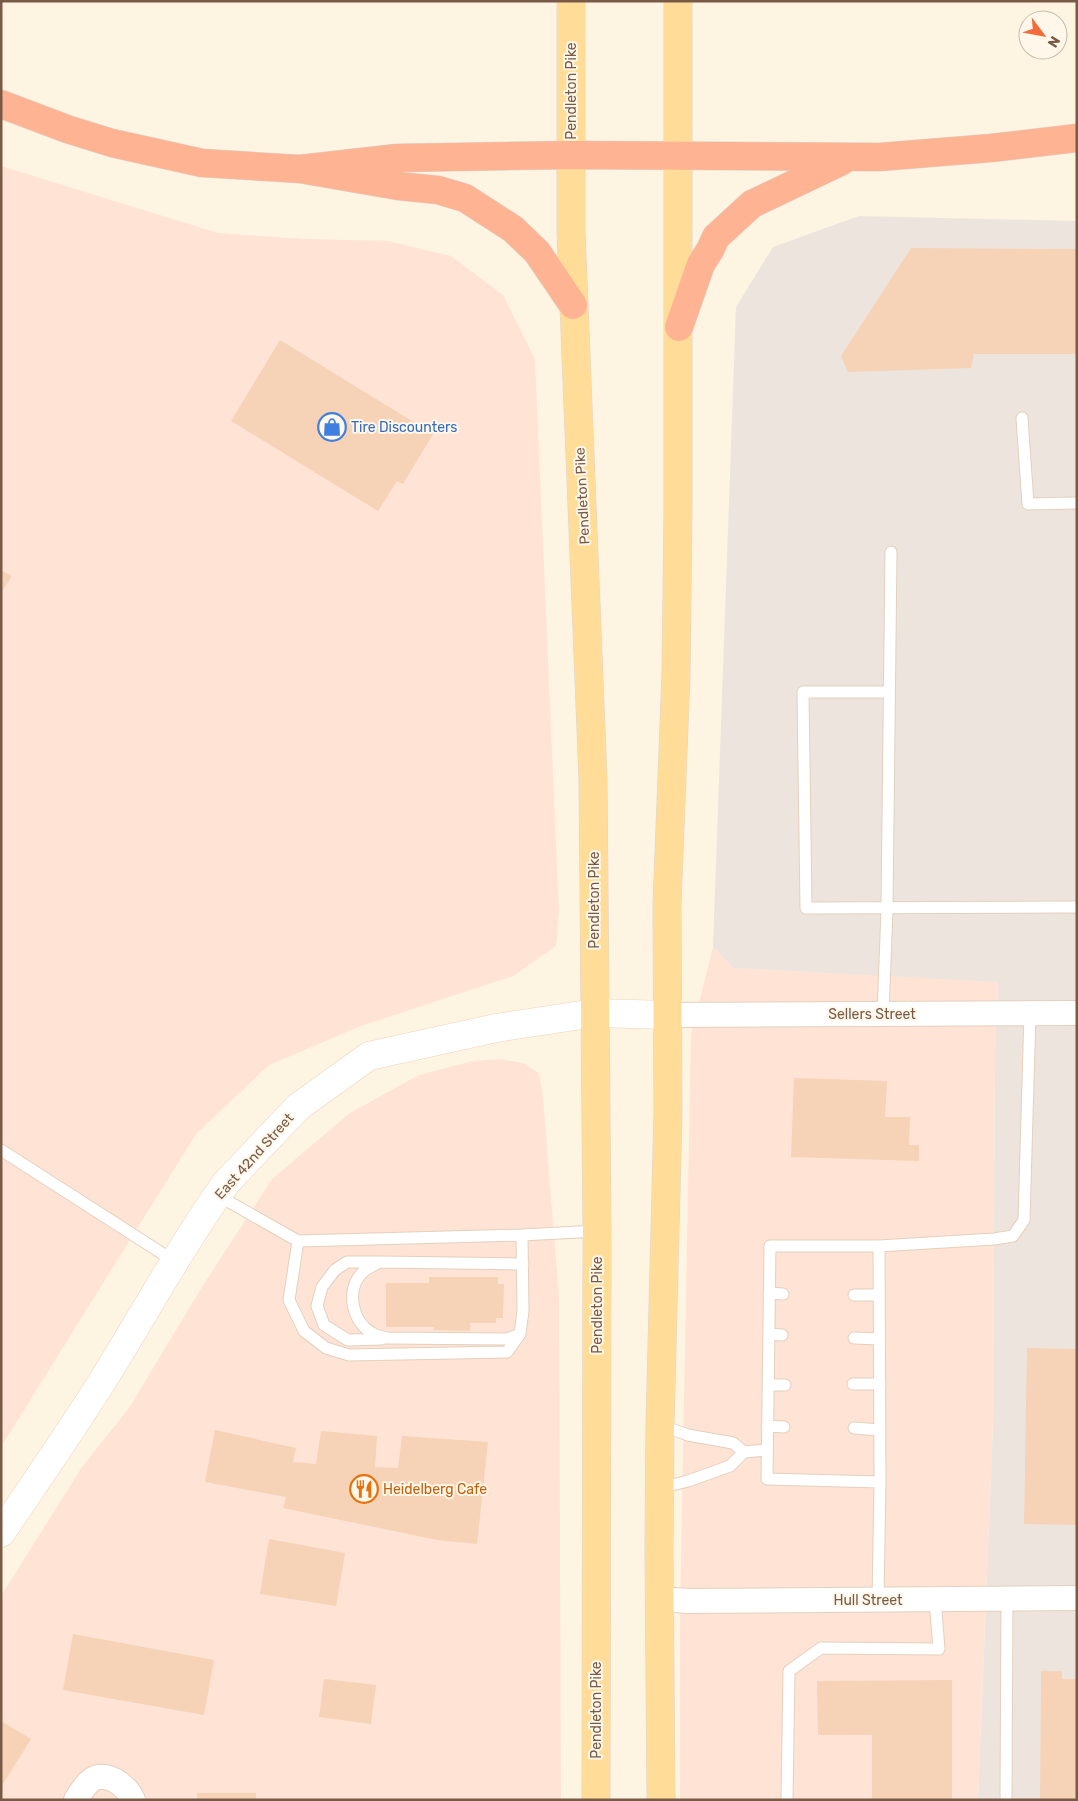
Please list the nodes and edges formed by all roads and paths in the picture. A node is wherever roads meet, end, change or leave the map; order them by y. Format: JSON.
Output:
{"nodes":[{"id":1,"x":571,"y":1,"type":"edge"},
{"id":2,"x":678,"y":1,"type":"edge"},
{"id":3,"x":1,"y":104,"type":"edge"},
{"id":4,"x":1077,"y":138,"type":"edge"},
{"id":5,"x":571,"y":155,"type":"junction"},
{"id":6,"x":678,"y":156,"type":"junction"},
{"id":7,"x":849,"y":158,"type":"junction"},
{"id":8,"x":300,"y":169,"type":"junction"},
{"id":9,"x":574,"y":306,"type":"junction"},
{"id":10,"x":679,"y":327,"type":"junction"},
{"id":11,"x":1022,"y":418,"type":"dead end"},
{"id":12,"x":1077,"y":503,"type":"edge"},
{"id":13,"x":891,"y":552,"type":"dead end"},
{"id":14,"x":889,"y":692,"type":"junction"},
{"id":15,"x":1077,"y":907,"type":"edge"},
{"id":16,"x":887,"y":909,"type":"junction"},
{"id":17,"x":595,"y":1013,"type":"junction"},
{"id":18,"x":1030,"y":1013,"type":"junction"},
{"id":19,"x":1077,"y":1013,"type":"edge"},
{"id":20,"x":883,"y":1014,"type":"junction"},
{"id":21,"x":668,"y":1015,"type":"junction"},
{"id":22,"x":1,"y":1150,"type":"edge"},
{"id":23,"x":217,"y":1195,"type":"junction"},
{"id":24,"x":597,"y":1232,"type":"junction"},
{"id":25,"x":522,"y":1235,"type":"junction"},
{"id":26,"x":298,"y":1241,"type":"junction"},
{"id":27,"x":878,"y":1246,"type":"junction"},
{"id":28,"x":174,"y":1261,"type":"junction"},
{"id":29,"x":380,"y":1262,"type":"junction"},
{"id":30,"x":522,"y":1264,"type":"junction"},
{"id":31,"x":769,"y":1293,"type":"junction"},
{"id":32,"x":783,"y":1294,"type":"dead end"},
{"id":33,"x":854,"y":1294,"type":"dead end"},
{"id":34,"x":879,"y":1295,"type":"junction"},
{"id":35,"x":520,"y":1334,"type":"junction"},
{"id":36,"x":769,"y":1334,"type":"junction"},
{"id":37,"x":782,"y":1335,"type":"dead end"},
{"id":38,"x":387,"y":1338,"type":"junction"},
{"id":39,"x":854,"y":1338,"type":"dead end"},
{"id":40,"x":879,"y":1339,"type":"junction"},
{"id":41,"x":853,"y":1384,"type":"dead end"},
{"id":42,"x":880,"y":1384,"type":"junction"},
{"id":43,"x":768,"y":1385,"type":"junction"},
{"id":44,"x":785,"y":1385,"type":"dead end"},
{"id":45,"x":660,"y":1425,"type":"junction"},
{"id":46,"x":767,"y":1426,"type":"junction"},
{"id":47,"x":784,"y":1427,"type":"dead end"},
{"id":48,"x":854,"y":1428,"type":"dead end"},
{"id":49,"x":880,"y":1430,"type":"junction"},
{"id":50,"x":767,"y":1450,"type":"junction"},
{"id":51,"x":744,"y":1452,"type":"junction"},
{"id":52,"x":880,"y":1482,"type":"junction"},
{"id":53,"x":660,"y":1488,"type":"junction"},
{"id":54,"x":1,"y":1533,"type":"edge"},
{"id":55,"x":1007,"y":1598,"type":"junction"},
{"id":56,"x":1077,"y":1598,"type":"edge"},
{"id":57,"x":659,"y":1599,"type":"junction"},
{"id":58,"x":935,"y":1599,"type":"junction"},
{"id":59,"x":878,"y":1600,"type":"junction"},
{"id":60,"x":76,"y":1800,"type":"edge"},
{"id":61,"x":133,"y":1800,"type":"edge"},
{"id":62,"x":596,"y":1800,"type":"edge"},
{"id":63,"x":661,"y":1800,"type":"edge"},
{"id":64,"x":787,"y":1800,"type":"edge"},
{"id":65,"x":1006,"y":1800,"type":"edge"}],
"edges":[{"from":1,"to":5,"type":"main road","name":"Pendleton Pike"},
{"from":2,"to":6,"type":"main road"},
{"from":3,"to":8,"type":"highway"},
{"from":4,"to":7,"type":"highway"},
{"from":5,"to":6,"type":"highway"},
{"from":5,"to":8,"type":"highway"},
{"from":5,"to":9,"type":"main road","name":"Pendleton Pike"},
{"from":6,"to":7,"type":"highway"},
{"from":6,"to":10,"type":"main road"},
{"from":7,"to":10,"type":"highway"},
{"from":8,"to":9,"type":"highway"},
{"from":9,"to":17,"type":"main road","name":"Pendleton Pike"},
{"from":10,"to":21,"type":"main road"},
{"from":11,"to":12,"type":"lane"},
{"from":13,"to":14,"type":"lane"},
{"from":14,"to":16,"type":"lane"},
{"from":14,"to":16,"type":"lane"},
{"from":15,"to":16,"type":"lane"},
{"from":16,"to":20,"type":"lane"},
{"from":17,"to":21,"type":"street","name":"East 42nd Street"},
{"from":17,"to":23,"type":"street","name":"East 42nd Street"},
{"from":17,"to":24,"type":"main road","name":"Pendleton Pike"},
{"from":18,"to":19,"type":"street","name":"Sellers Street"},
{"from":18,"to":20,"type":"street","name":"Sellers Street"},
{"from":18,"to":27,"type":"lane"},
{"from":20,"to":21,"type":"street","name":"Sellers Street"},
{"from":21,"to":45,"type":"main road"},
{"from":22,"to":28,"type":"lane"},
{"from":23,"to":26,"type":"lane"},
{"from":23,"to":28,"type":"street","name":"East 42nd Street"},
{"from":24,"to":25,"type":"lane"},
{"from":24,"to":62,"type":"main road","name":"Pendleton Pike"},
{"from":25,"to":26,"type":"lane"},
{"from":25,"to":30,"type":"lane"},
{"from":26,"to":35,"type":"lane"},
{"from":27,"to":31,"type":"lane"},
{"from":27,"to":34,"type":"lane"},
{"from":28,"to":54,"type":"street","name":"East 42nd Street"},
{"from":29,"to":30,"type":"lane"},
{"from":29,"to":38,"type":"lane"},
{"from":29,"to":38,"type":"lane"},
{"from":30,"to":35,"type":"lane"},
{"from":31,"to":32,"type":"lane"},
{"from":31,"to":36,"type":"lane"},
{"from":33,"to":34,"type":"lane"},
{"from":34,"to":40,"type":"lane"},
{"from":35,"to":38,"type":"lane"},
{"from":36,"to":37,"type":"lane"},
{"from":36,"to":43,"type":"lane"},
{"from":39,"to":40,"type":"lane"},
{"from":40,"to":42,"type":"lane"},
{"from":41,"to":42,"type":"lane"},
{"from":42,"to":49,"type":"lane"},
{"from":43,"to":44,"type":"lane"},
{"from":43,"to":46,"type":"lane"},
{"from":45,"to":51,"type":"lane"},
{"from":45,"to":53,"type":"main road"},
{"from":46,"to":47,"type":"lane"},
{"from":46,"to":50,"type":"lane"},
{"from":48,"to":49,"type":"lane"},
{"from":49,"to":52,"type":"lane"},
{"from":50,"to":51,"type":"lane"},
{"from":50,"to":52,"type":"lane"},
{"from":51,"to":53,"type":"lane"},
{"from":52,"to":59,"type":"lane"},
{"from":53,"to":57,"type":"main road"},
{"from":55,"to":56,"type":"street","name":"Hull Street"},
{"from":55,"to":58,"type":"street","name":"Hull Street"},
{"from":55,"to":65,"type":"lane"},
{"from":57,"to":59,"type":"street","name":"Hull Street"},
{"from":57,"to":63,"type":"main road"},
{"from":58,"to":59,"type":"street","name":"Hull Street"},
{"from":58,"to":64,"type":"lane"},
{"from":60,"to":61,"type":"street"}]}
